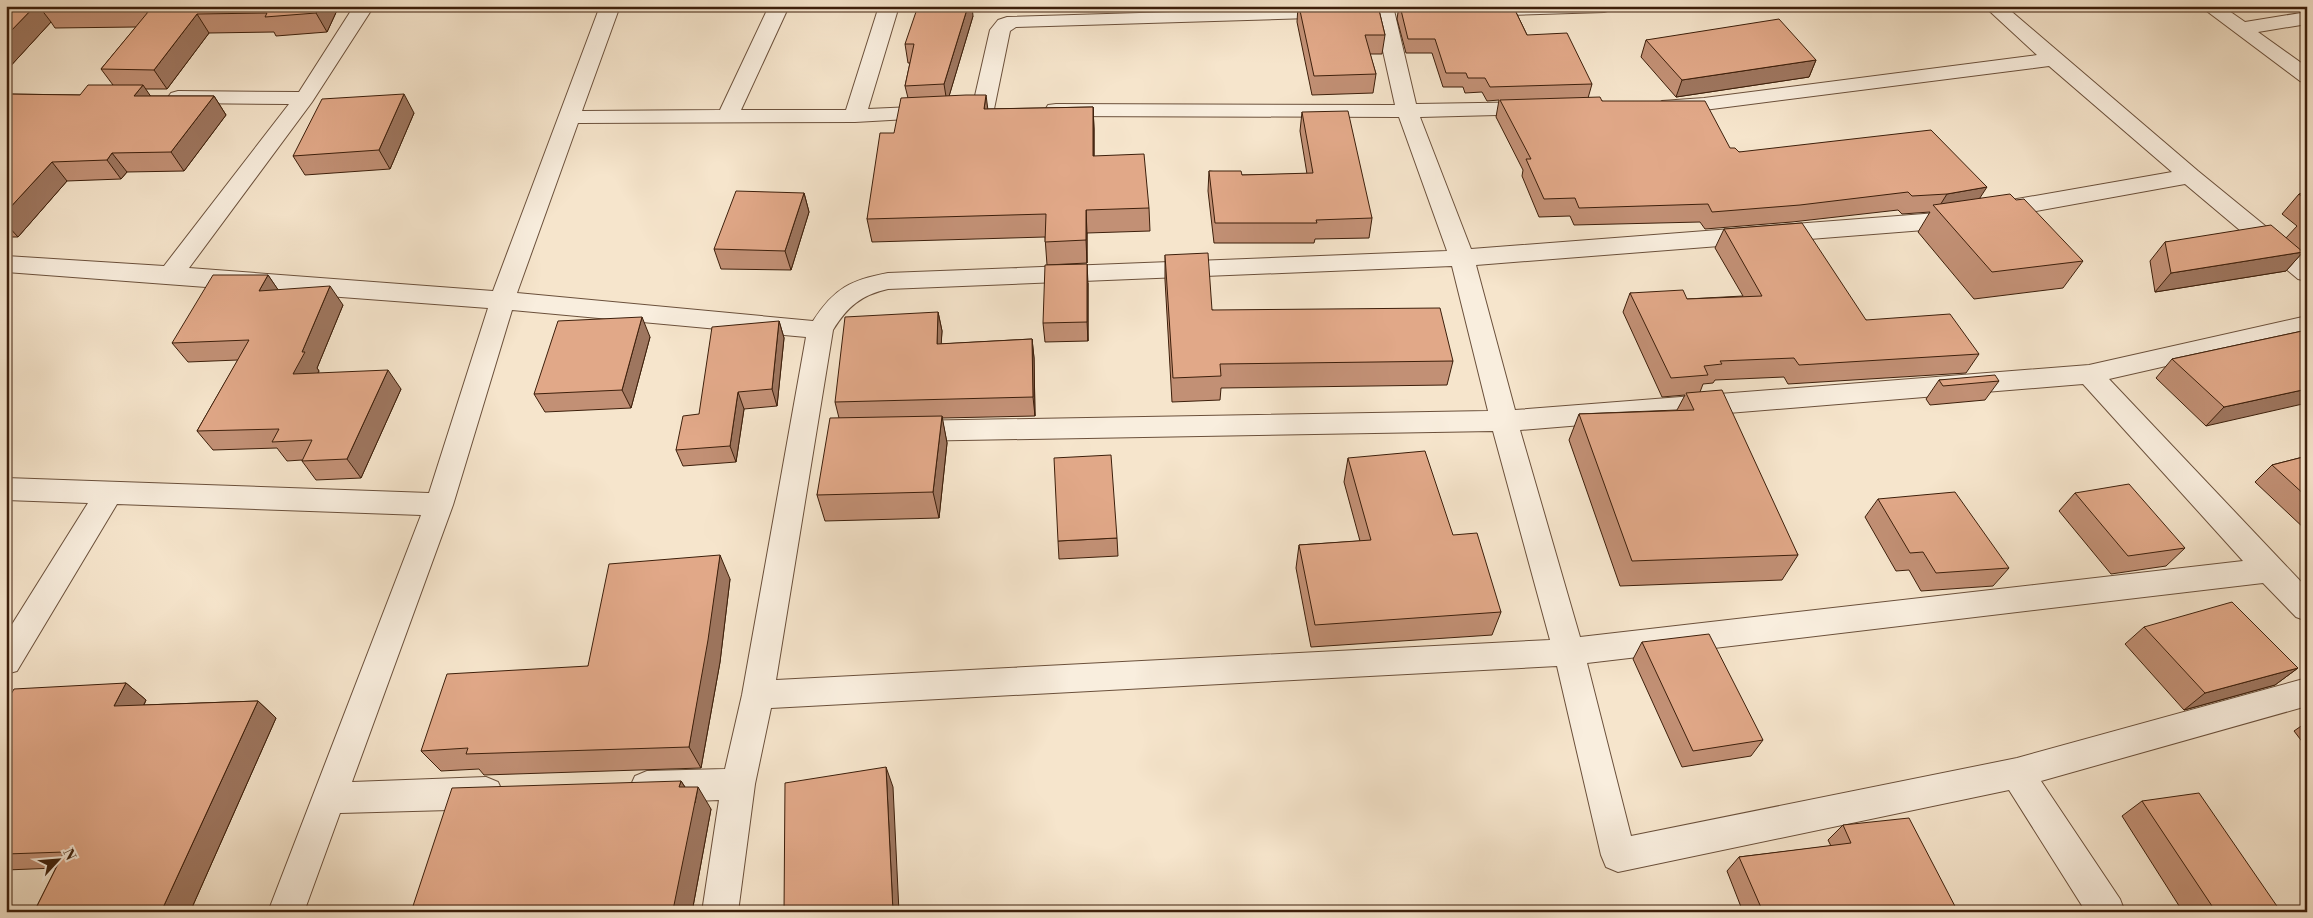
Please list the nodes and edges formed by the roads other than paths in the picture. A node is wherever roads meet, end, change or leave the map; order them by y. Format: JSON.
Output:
{"nodes":[{"id":1,"x":364,"y":6,"type":"edge"},
{"id":2,"x":610,"y":6,"type":"edge"},
{"id":3,"x":779,"y":6,"type":"edge"},
{"id":4,"x":889,"y":6,"type":"edge"},
{"id":5,"x":1604,"y":6,"type":"edge"},
{"id":6,"x":1993,"y":6,"type":"edge"},
{"id":7,"x":2209,"y":6,"type":"edge"},
{"id":8,"x":1461,"y":10,"type":"edge"},
{"id":9,"x":1378,"y":11,"type":"edge"},
{"id":10,"x":2307,"y":18,"type":"edge"},
{"id":11,"x":2241,"y":29,"type":"junction"},
{"id":12,"x":2053,"y":59,"type":"junction"},
{"id":13,"x":2307,"y":77,"type":"edge"},
{"id":14,"x":156,"y":97,"type":"edge"},
{"id":15,"x":306,"y":98,"type":"junction"},
{"id":16,"x":1645,"y":105,"type":"edge"},
{"id":17,"x":1555,"y":108,"type":"edge"},
{"id":18,"x":1032,"y":110,"type":"edge"},
{"id":19,"x":1406,"y":112,"type":"junction"},
{"id":20,"x":728,"y":115,"type":"junction"},
{"id":21,"x":855,"y":116,"type":"junction"},
{"id":22,"x":569,"y":117,"type":"junction"},
{"id":23,"x":2190,"y":176,"type":"junction"},
{"id":24,"x":1462,"y":258,"type":"junction"},
{"id":25,"x":6,"y":264,"type":"edge"},
{"id":26,"x":172,"y":273,"type":"junction"},
{"id":27,"x":2307,"y":273,"type":"edge"},
{"id":28,"x":503,"y":298,"type":"junction"},
{"id":29,"x":2307,"y":325,"type":"edge"},
{"id":30,"x":820,"y":330,"type":"junction"},
{"id":31,"x":2089,"y":374,"type":"junction"},
{"id":32,"x":1504,"y":421,"type":"junction"},
{"id":33,"x":884,"y":432,"type":"edge"},
{"id":34,"x":6,"y":489,"type":"edge"},
{"id":35,"x":110,"y":492,"type":"junction"},
{"id":36,"x":439,"y":505,"type":"junction"},
{"id":37,"x":2269,"y":570,"type":"junction"},
{"id":38,"x":2307,"y":608,"type":"edge"},
{"id":39,"x":1569,"y":652,"type":"junction"},
{"id":40,"x":6,"y":661,"type":"edge"},
{"id":41,"x":2307,"y":692,"type":"edge"},
{"id":42,"x":758,"y":695,"type":"junction"},
{"id":43,"x":2017,"y":773,"type":"junction"},
{"id":44,"x":738,"y":784,"type":"junction"},
{"id":45,"x":621,"y":788,"type":"edge"},
{"id":46,"x":513,"y":792,"type":"edge"},
{"id":47,"x":328,"y":798,"type":"junction"},
{"id":48,"x":286,"y":912,"type":"edge"},
{"id":49,"x":720,"y":912,"type":"edge"},
{"id":50,"x":2107,"y":912,"type":"edge"}],
"edges":[{"from":1,"to":15,"type":"street"},
{"from":2,"to":22,"type":"street"},
{"from":3,"to":20,"type":"street"},
{"from":4,"to":21,"type":"street"},
{"from":5,"to":8,"type":"street"},
{"from":6,"to":12,"type":"street"},
{"from":7,"to":11,"type":"street"},
{"from":9,"to":19,"type":"street"},
{"from":9,"to":21,"type":"street"},
{"from":10,"to":11,"type":"street"},
{"from":11,"to":13,"type":"street"},
{"from":12,"to":16,"type":"street"},
{"from":12,"to":23,"type":"street"},
{"from":14,"to":15,"type":"street"},
{"from":15,"to":26,"type":"street"},
{"from":17,"to":19,"type":"street"},
{"from":18,"to":19,"type":"street"},
{"from":19,"to":24,"type":"street"},
{"from":20,"to":21,"type":"street"},
{"from":20,"to":22,"type":"street"},
{"from":22,"to":28,"type":"street"},
{"from":23,"to":24,"type":"street"},
{"from":23,"to":27,"type":"street"},
{"from":24,"to":30,"type":"street"},
{"from":24,"to":32,"type":"street"},
{"from":25,"to":26,"type":"street"},
{"from":26,"to":28,"type":"street"},
{"from":28,"to":30,"type":"street"},
{"from":28,"to":36,"type":"street"},
{"from":29,"to":31,"type":"street"},
{"from":30,"to":42,"type":"street"},
{"from":31,"to":32,"type":"street"},
{"from":31,"to":37,"type":"street"},
{"from":32,"to":33,"type":"street"},
{"from":32,"to":39,"type":"street"},
{"from":34,"to":35,"type":"street"},
{"from":35,"to":36,"type":"street"},
{"from":35,"to":40,"type":"street"},
{"from":36,"to":47,"type":"street"},
{"from":37,"to":38,"type":"street"},
{"from":37,"to":39,"type":"street"},
{"from":39,"to":42,"type":"street"},
{"from":39,"to":43,"type":"street"},
{"from":41,"to":43,"type":"street"},
{"from":42,"to":44,"type":"street"},
{"from":43,"to":50,"type":"street"},
{"from":44,"to":45,"type":"street"},
{"from":44,"to":49,"type":"street"},
{"from":46,"to":47,"type":"street"},
{"from":47,"to":48,"type":"street"}]}
